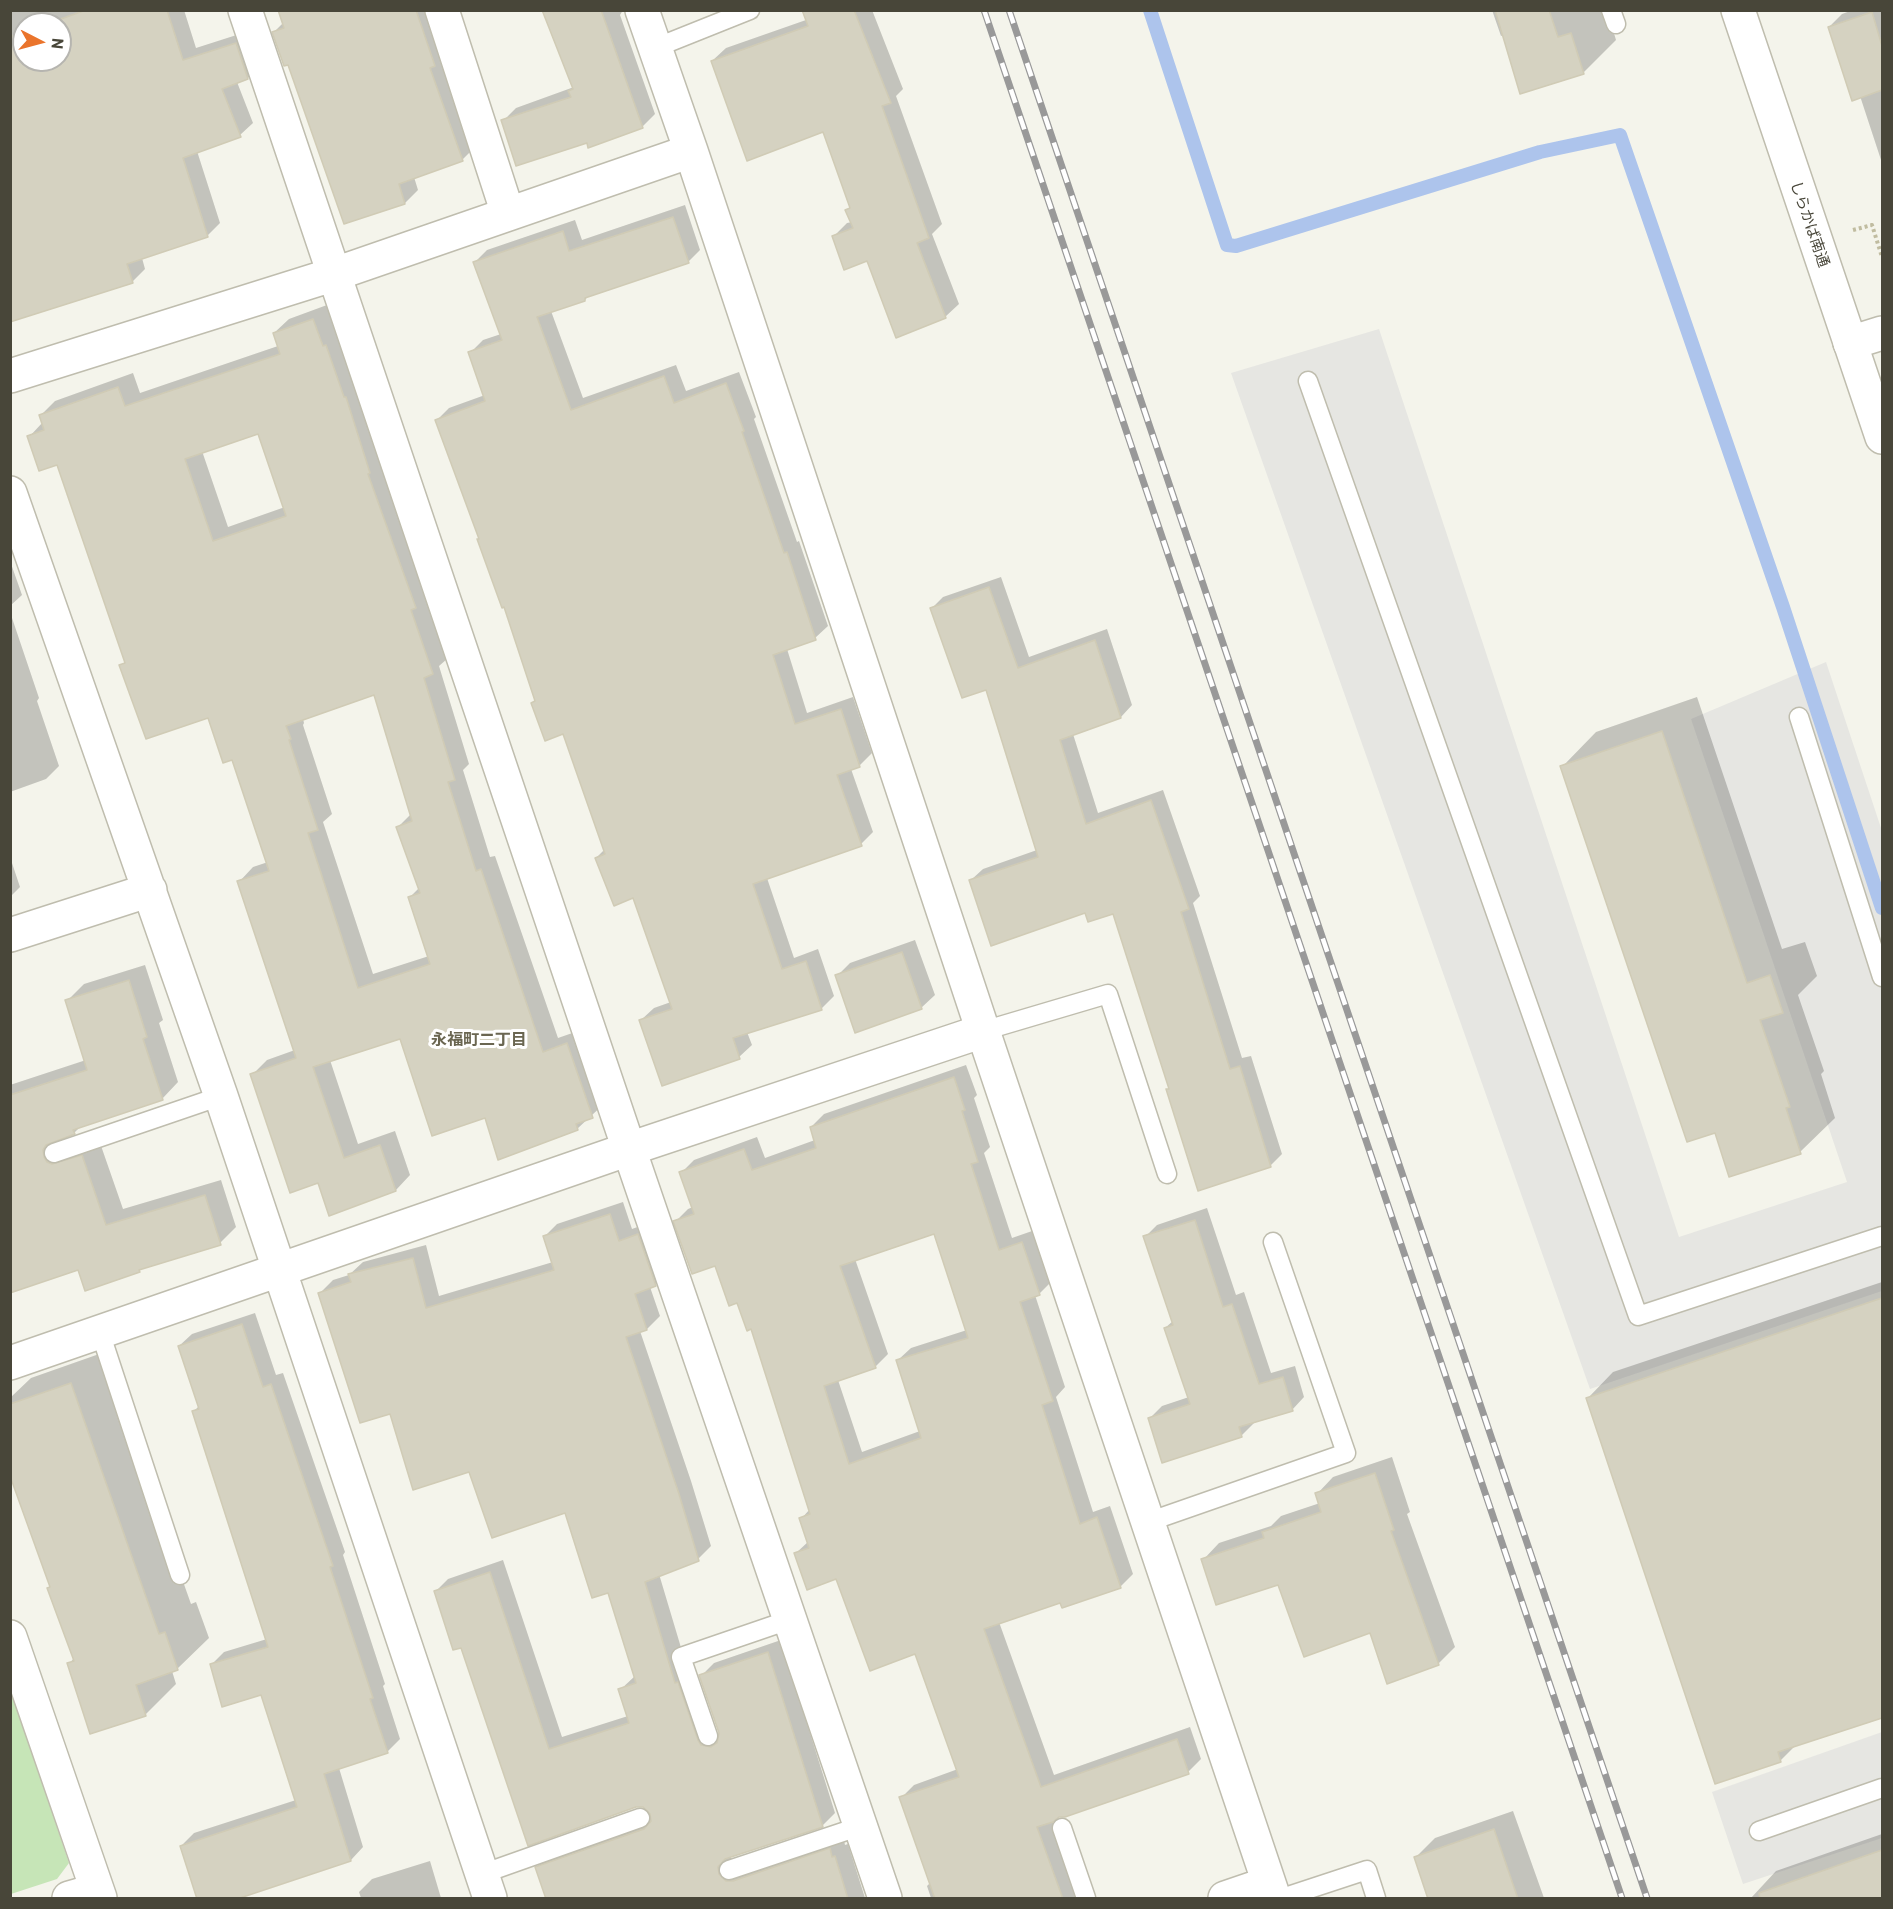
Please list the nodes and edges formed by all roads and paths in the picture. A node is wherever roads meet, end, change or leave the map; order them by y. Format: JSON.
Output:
{"nodes":[{"id":1,"x":245,"y":10,"type":"edge"},
{"id":2,"x":442,"y":10,"type":"edge"},
{"id":3,"x":642,"y":10,"type":"edge"},
{"id":4,"x":750,"y":10,"type":"edge"},
{"id":5,"x":1738,"y":10,"type":"edge"},
{"id":6,"x":655,"y":48,"type":"junction"},
{"id":7,"x":691,"y":151,"type":"junction"},
{"id":8,"x":508,"y":214,"type":"junction"},
{"id":9,"x":1872,"y":225,"type":"dead end"},
{"id":10,"x":1882,"y":257,"type":"edge"},
{"id":11,"x":335,"y":273,"type":"junction"},
{"id":12,"x":1882,"y":333,"type":"edge"},
{"id":13,"x":1850,"y":344,"type":"junction"},
{"id":14,"x":10,"y":376,"type":"edge"},
{"id":15,"x":1308,"y":381,"type":"dead end"},
{"id":16,"x":1882,"y":437,"type":"edge"},
{"id":17,"x":14,"y":513,"type":"edge"},
{"id":18,"x":1799,"y":717,"type":"dead end"},
{"id":19,"x":150,"y":890,"type":"junction"},
{"id":20,"x":10,"y":935,"type":"edge"},
{"id":21,"x":1878,"y":949,"type":"edge"},
{"id":22,"x":1882,"y":977,"type":"edge"},
{"id":23,"x":983,"y":1031,"type":"junction"},
{"id":24,"x":221,"y":1096,"type":"junction"},
{"id":25,"x":629,"y":1149,"type":"junction"},
{"id":26,"x":54,"y":1153,"type":"dead end"},
{"id":27,"x":1167,"y":1174,"type":"dead end"},
{"id":28,"x":1882,"y":1236,"type":"edge"},
{"id":29,"x":1274,"y":1242,"type":"dead end"},
{"id":30,"x":279,"y":1271,"type":"junction"},
{"id":31,"x":100,"y":1332,"type":"junction"},
{"id":32,"x":10,"y":1363,"type":"edge"},
{"id":33,"x":1148,"y":1522,"type":"junction"},
{"id":34,"x":180,"y":1575,"type":"dead end"},
{"id":35,"x":789,"y":1620,"type":"junction"},
{"id":36,"x":10,"y":1637,"type":"edge"},
{"id":37,"x":708,"y":1736,"type":"dead end"},
{"id":38,"x":1882,"y":1788,"type":"edge"},
{"id":39,"x":640,"y":1818,"type":"dead end"},
{"id":40,"x":861,"y":1826,"type":"junction"},
{"id":41,"x":1062,"y":1828,"type":"dead end"},
{"id":42,"x":1759,"y":1831,"type":"dead end"},
{"id":43,"x":729,"y":1870,"type":"dead end"},
{"id":44,"x":486,"y":1886,"type":"edge"},
{"id":45,"x":1275,"y":1893,"type":"edge"},
{"id":46,"x":88,"y":1896,"type":"edge"},
{"id":47,"x":885,"y":1899,"type":"edge"},
{"id":48,"x":1086,"y":1899,"type":"edge"},
{"id":49,"x":1225,"y":1899,"type":"edge"},
{"id":50,"x":1376,"y":1899,"type":"edge"}],
"edges":[{"from":1,"to":11,"type":"street"},
{"from":2,"to":8,"type":"street"},
{"from":3,"to":6,"type":"street"},
{"from":4,"to":6,"type":"lane"},
{"from":5,"to":13,"type":"street","name":"しらかば南通"},
{"from":6,"to":7,"type":"street"},
{"from":7,"to":8,"type":"street"},
{"from":7,"to":23,"type":"street"},
{"from":8,"to":11,"type":"street"},
{"from":9,"to":10,"type":"path"},
{"from":11,"to":14,"type":"street"},
{"from":11,"to":25,"type":"street"},
{"from":12,"to":13,"type":"street"},
{"from":13,"to":16,"type":"street","name":"しらかば南通"},
{"from":15,"to":28,"type":"lane"},
{"from":17,"to":19,"type":"street"},
{"from":18,"to":21,"type":"lane"},
{"from":19,"to":20,"type":"street"},
{"from":19,"to":24,"type":"street"},
{"from":21,"to":22,"type":"lane"},
{"from":23,"to":25,"type":"street"},
{"from":23,"to":27,"type":"lane"},
{"from":23,"to":33,"type":"street"},
{"from":24,"to":26,"type":"lane"},
{"from":24,"to":30,"type":"street"},
{"from":25,"to":30,"type":"street"},
{"from":25,"to":35,"type":"street"},
{"from":29,"to":33,"type":"lane"},
{"from":30,"to":31,"type":"street"},
{"from":30,"to":44,"type":"street"},
{"from":31,"to":32,"type":"street"},
{"from":31,"to":34,"type":"lane"},
{"from":33,"to":45,"type":"street"},
{"from":35,"to":37,"type":"lane"},
{"from":35,"to":40,"type":"street"},
{"from":36,"to":46,"type":"street"},
{"from":38,"to":42,"type":"lane"},
{"from":39,"to":44,"type":"lane"},
{"from":40,"to":43,"type":"lane"},
{"from":40,"to":47,"type":"street"},
{"from":41,"to":48,"type":"lane"},
{"from":45,"to":49,"type":"street"},
{"from":45,"to":50,"type":"lane"}]}
